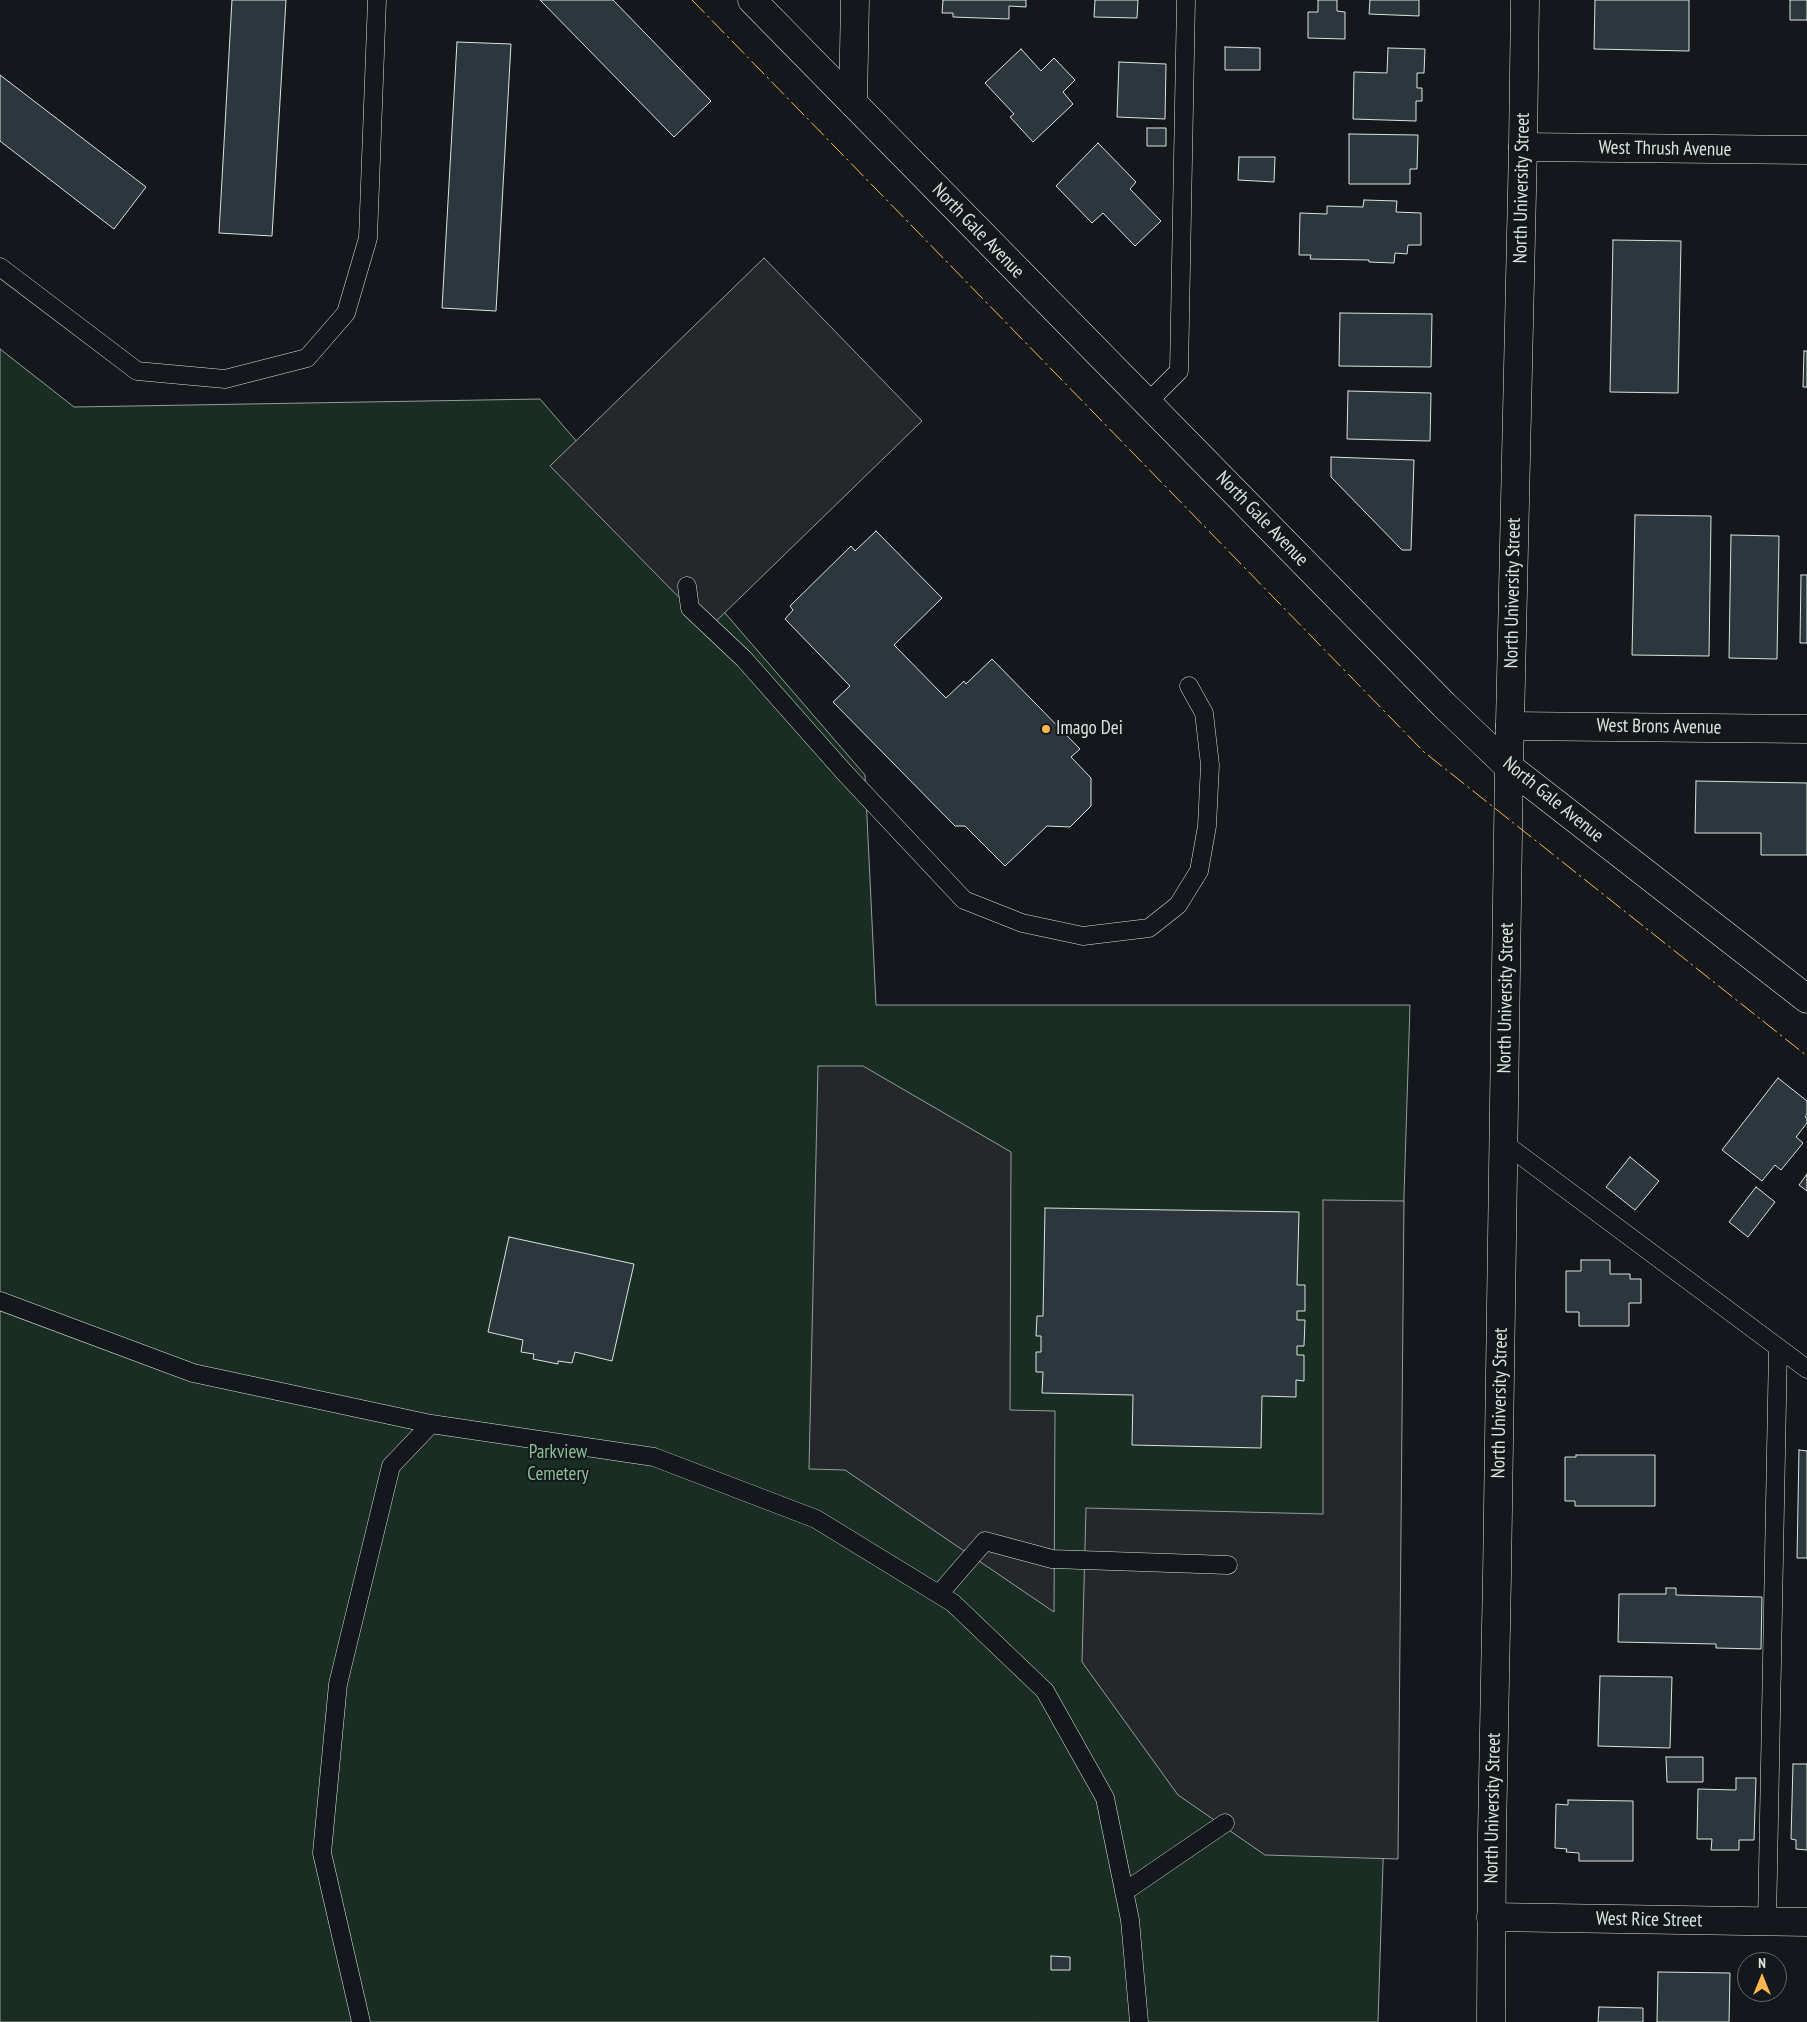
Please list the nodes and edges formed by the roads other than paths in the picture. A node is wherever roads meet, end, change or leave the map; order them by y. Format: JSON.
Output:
{"nodes":[{"id":1,"x":377,"y":0,"type":"edge"},
{"id":2,"x":752,"y":0,"type":"edge"},
{"id":3,"x":855,"y":0,"type":"edge"},
{"id":4,"x":1186,"y":0,"type":"edge"},
{"id":5,"x":1525,"y":0,"type":"edge"},
{"id":6,"x":853,"y":103,"type":"junction"},
{"id":7,"x":1523,"y":147,"type":"junction"},
{"id":8,"x":1807,"y":150,"type":"edge"},
{"id":9,"x":0,"y":267,"type":"edge"},
{"id":10,"x":1147,"y":403,"type":"junction"},
{"id":11,"x":687,"y":586,"type":"dead end"},
{"id":12,"x":1189,"y":686,"type":"dead end"},
{"id":13,"x":1510,"y":726,"type":"junction"},
{"id":14,"x":1807,"y":729,"type":"edge"},
{"id":15,"x":1509,"y":767,"type":"junction"},
{"id":16,"x":1807,"y":999,"type":"edge"},
{"id":17,"x":1504,"y":1143,"type":"junction"},
{"id":18,"x":0,"y":1301,"type":"edge"},
{"id":19,"x":1778,"y":1348,"type":"junction"},
{"id":20,"x":1807,"y":1369,"type":"edge"},
{"id":21,"x":431,"y":1424,"type":"junction"},
{"id":22,"x":1228,"y":1565,"type":"dead end"},
{"id":23,"x":939,"y":1594,"type":"junction"},
{"id":24,"x":1225,"y":1824,"type":"dead end"},
{"id":25,"x":1124,"y":1892,"type":"junction"},
{"id":26,"x":1491,"y":1917,"type":"junction"},
{"id":27,"x":1767,"y":1922,"type":"junction"},
{"id":28,"x":1807,"y":1922,"type":"edge"},
{"id":29,"x":1489,"y":2013,"type":"edge"},
{"id":30,"x":362,"y":2022,"type":"edge"},
{"id":31,"x":1139,"y":2022,"type":"edge"}],
"edges":[{"from":1,"to":9,"type":"lane"},
{"from":2,"to":6,"type":"main road","name":"North Gale Avenue"},
{"from":3,"to":6,"type":"main road"},
{"from":4,"to":10,"type":"lane"},
{"from":5,"to":7,"type":"main road","name":"North University Street"},
{"from":6,"to":10,"type":"main road","name":"North Gale Avenue"},
{"from":7,"to":8,"type":"main road","name":"West Thrush Avenue"},
{"from":7,"to":13,"type":"main road","name":"North University Street"},
{"from":10,"to":15,"type":"main road","name":"North Gale Avenue"},
{"from":11,"to":12,"type":"lane"},
{"from":13,"to":14,"type":"main road","name":"West Brons Avenue"},
{"from":13,"to":15,"type":"main road","name":"North University Street"},
{"from":15,"to":16,"type":"main road","name":"North Gale Avenue"},
{"from":15,"to":17,"type":"main road","name":"North University Street"},
{"from":17,"to":19,"type":"lane"},
{"from":17,"to":26,"type":"main road","name":"North University Street"},
{"from":18,"to":21,"type":"lane"},
{"from":19,"to":20,"type":"lane"},
{"from":19,"to":27,"type":"lane"},
{"from":21,"to":23,"type":"lane"},
{"from":21,"to":30,"type":"lane"},
{"from":22,"to":23,"type":"lane"},
{"from":23,"to":25,"type":"lane"},
{"from":24,"to":25,"type":"lane"},
{"from":25,"to":31,"type":"lane"},
{"from":26,"to":27,"type":"main road","name":"West Rice Street"},
{"from":26,"to":29,"type":"main road","name":"North University Street"},
{"from":27,"to":28,"type":"main road","name":"West Rice Street"}]}
